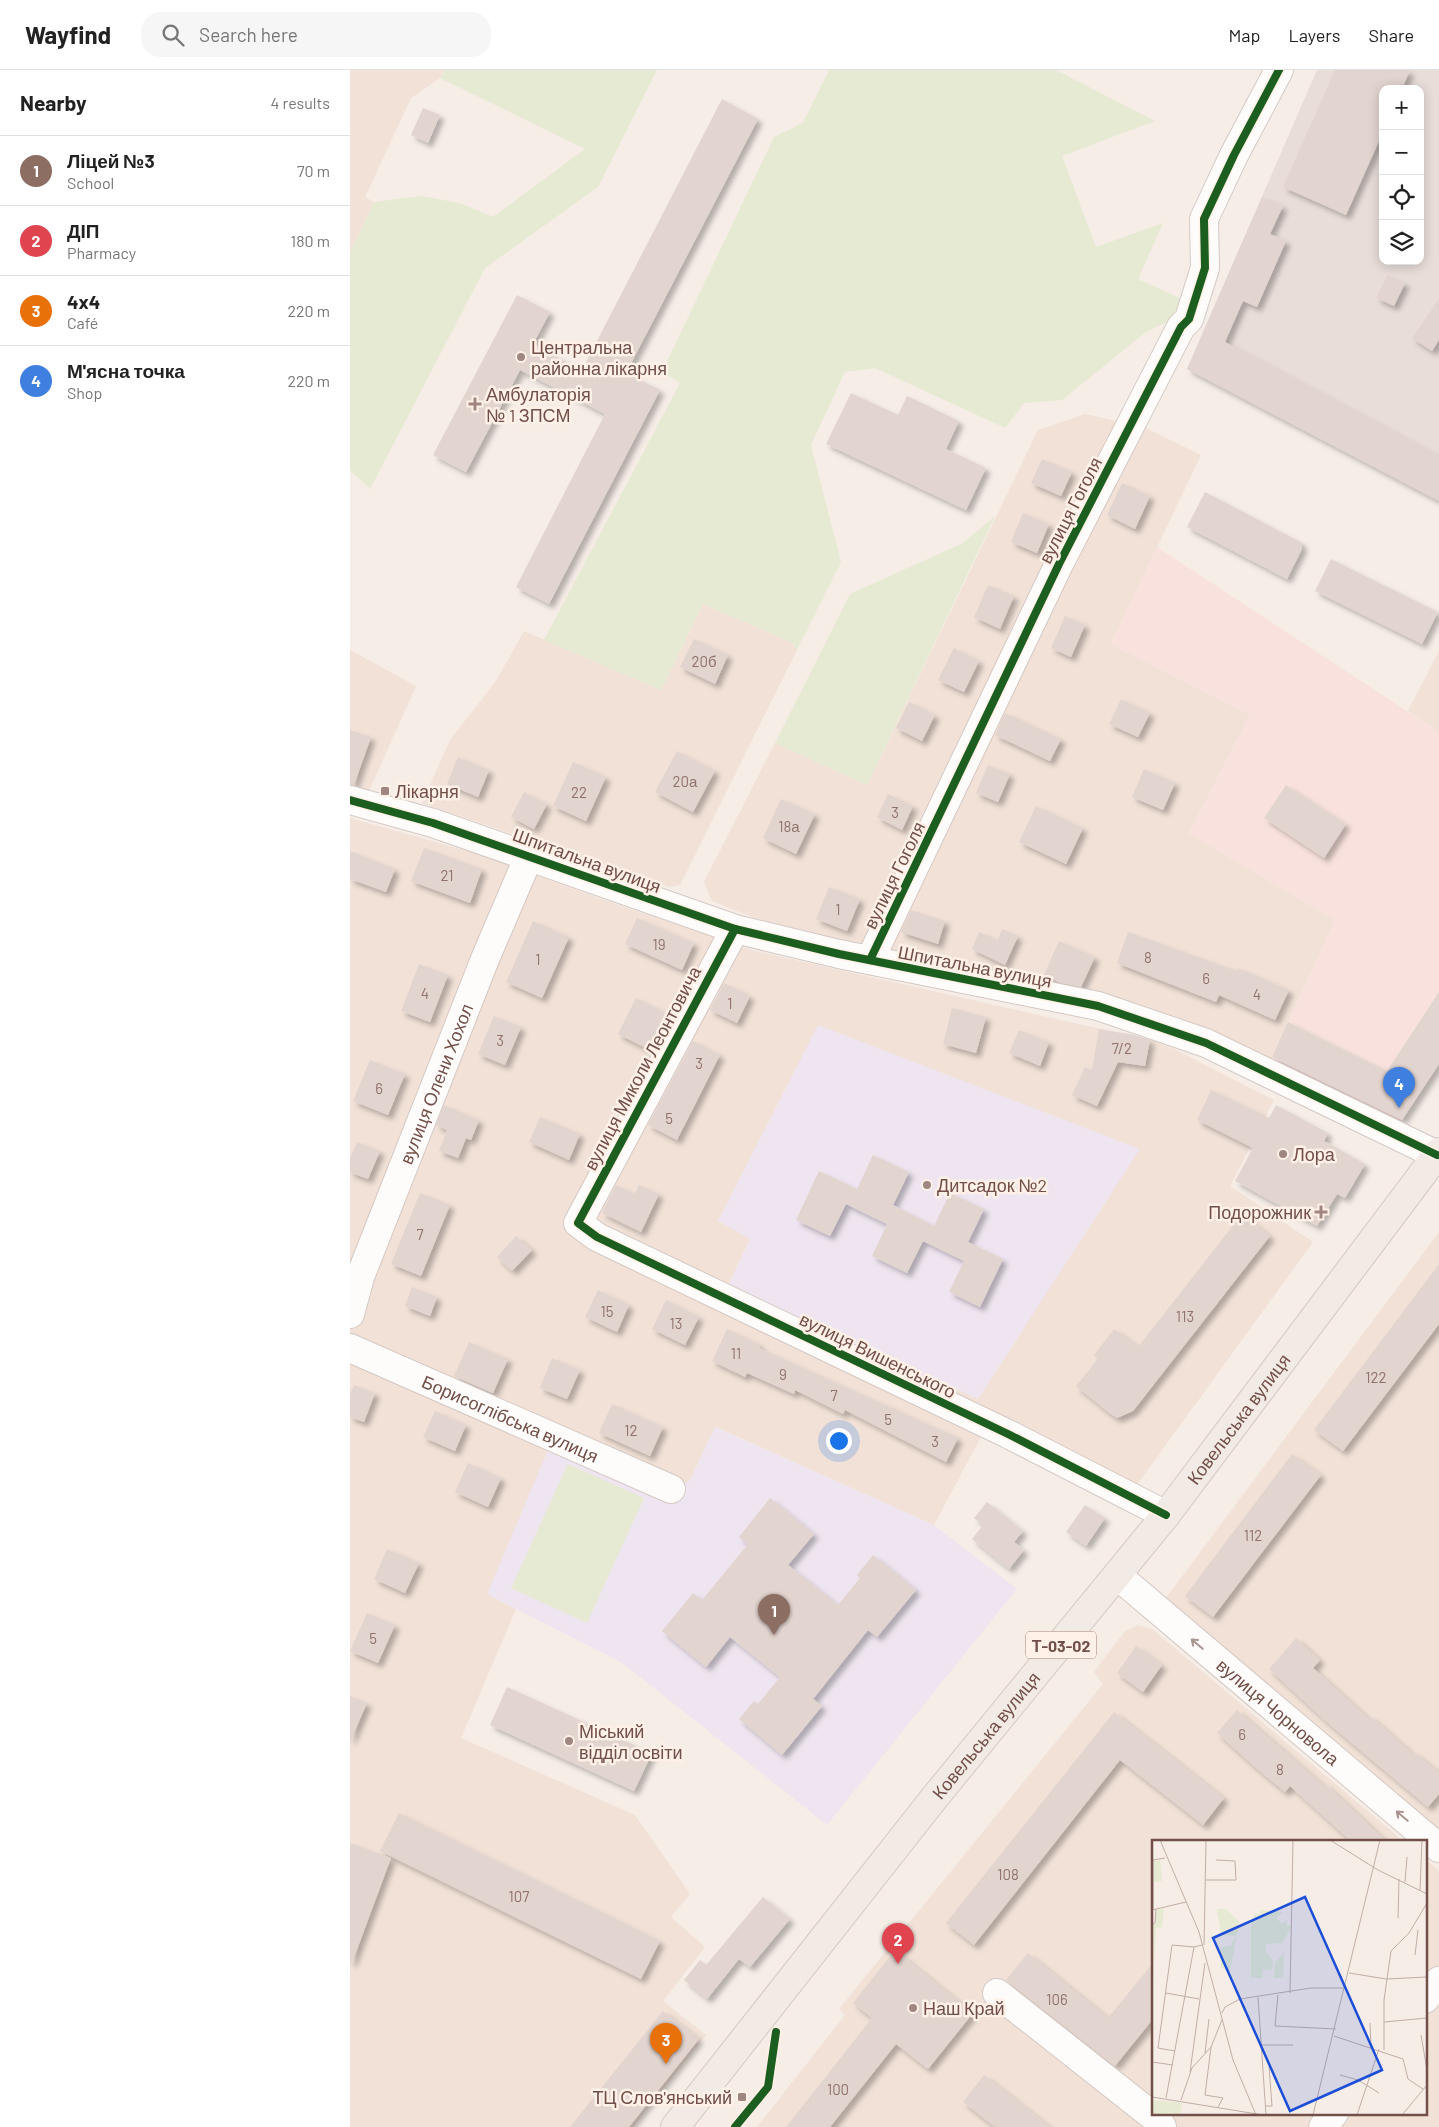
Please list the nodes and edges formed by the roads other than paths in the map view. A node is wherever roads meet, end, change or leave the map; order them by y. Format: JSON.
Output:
{"nodes":[{"id":1,"x":1279,"y":70,"type":"edge"},
{"id":2,"x":350,"y":800,"type":"edge"},
{"id":3,"x":529,"y":856,"type":"junction"},
{"id":4,"x":735,"y":929,"type":"junction"},
{"id":5,"x":870,"y":960,"type":"junction"},
{"id":6,"x":1438,"y":1153,"type":"edge"},
{"id":7,"x":578,"y":1223,"type":"joint"},
{"id":8,"x":350,"y":1314,"type":"edge"},
{"id":9,"x":350,"y":1348,"type":"edge"},
{"id":10,"x":671,"y":1489,"type":"dead end"},
{"id":11,"x":1166,"y":1515,"type":"junction"},
{"id":12,"x":1118,"y":1576,"type":"junction"},
{"id":13,"x":1437,"y":1841,"type":"edge"},
{"id":14,"x":1439,"y":1981,"type":"edge"},
{"id":15,"x":998,"y":1993,"type":"dead end"},
{"id":16,"x":1426,"y":1998,"type":"edge"},
{"id":17,"x":1333,"y":2114,"type":"edge"},
{"id":18,"x":675,"y":2127,"type":"edge"},
{"id":19,"x":1162,"y":2127,"type":"edge"},
{"id":20,"x":1323,"y":2127,"type":"edge"}],
"edges":[{"from":1,"to":5,"type":"street","name":"вулиця Гоголя"},
{"from":2,"to":3,"type":"street","name":"Шпитальна вулиця"},
{"from":3,"to":4,"type":"street","name":"Шпитальна вулиця"},
{"from":3,"to":8,"type":"street","name":"вулиця Олени Хохол"},
{"from":4,"to":5,"type":"street","name":"Шпитальна вулиця"},
{"from":4,"to":7,"type":"street","name":"вулиця Миколи Леонтовича"},
{"from":5,"to":6,"type":"street","name":"Шпитальна вулиця"},
{"from":6,"to":11,"type":"main road","name":"Ковельська вулиця","number":"Т-03-02"},
{"from":7,"to":11,"type":"street","name":"вулиця Вишенського"},
{"from":9,"to":10,"type":"street","name":"Борисоглібська вулиця"},
{"from":11,"to":12,"type":"main road","name":"Ковельська вулиця","number":"Т-03-02"},
{"from":13,"to":12,"type":"street","name":"вулиця Чорновола","one_way":true},
{"from":12,"to":18,"type":"main road","name":"Ковельська вулиця","number":"Т-03-02"},
{"from":14,"to":16,"type":"street"},
{"from":15,"to":19,"type":"street"},
{"from":17,"to":20,"type":"street"}]}
